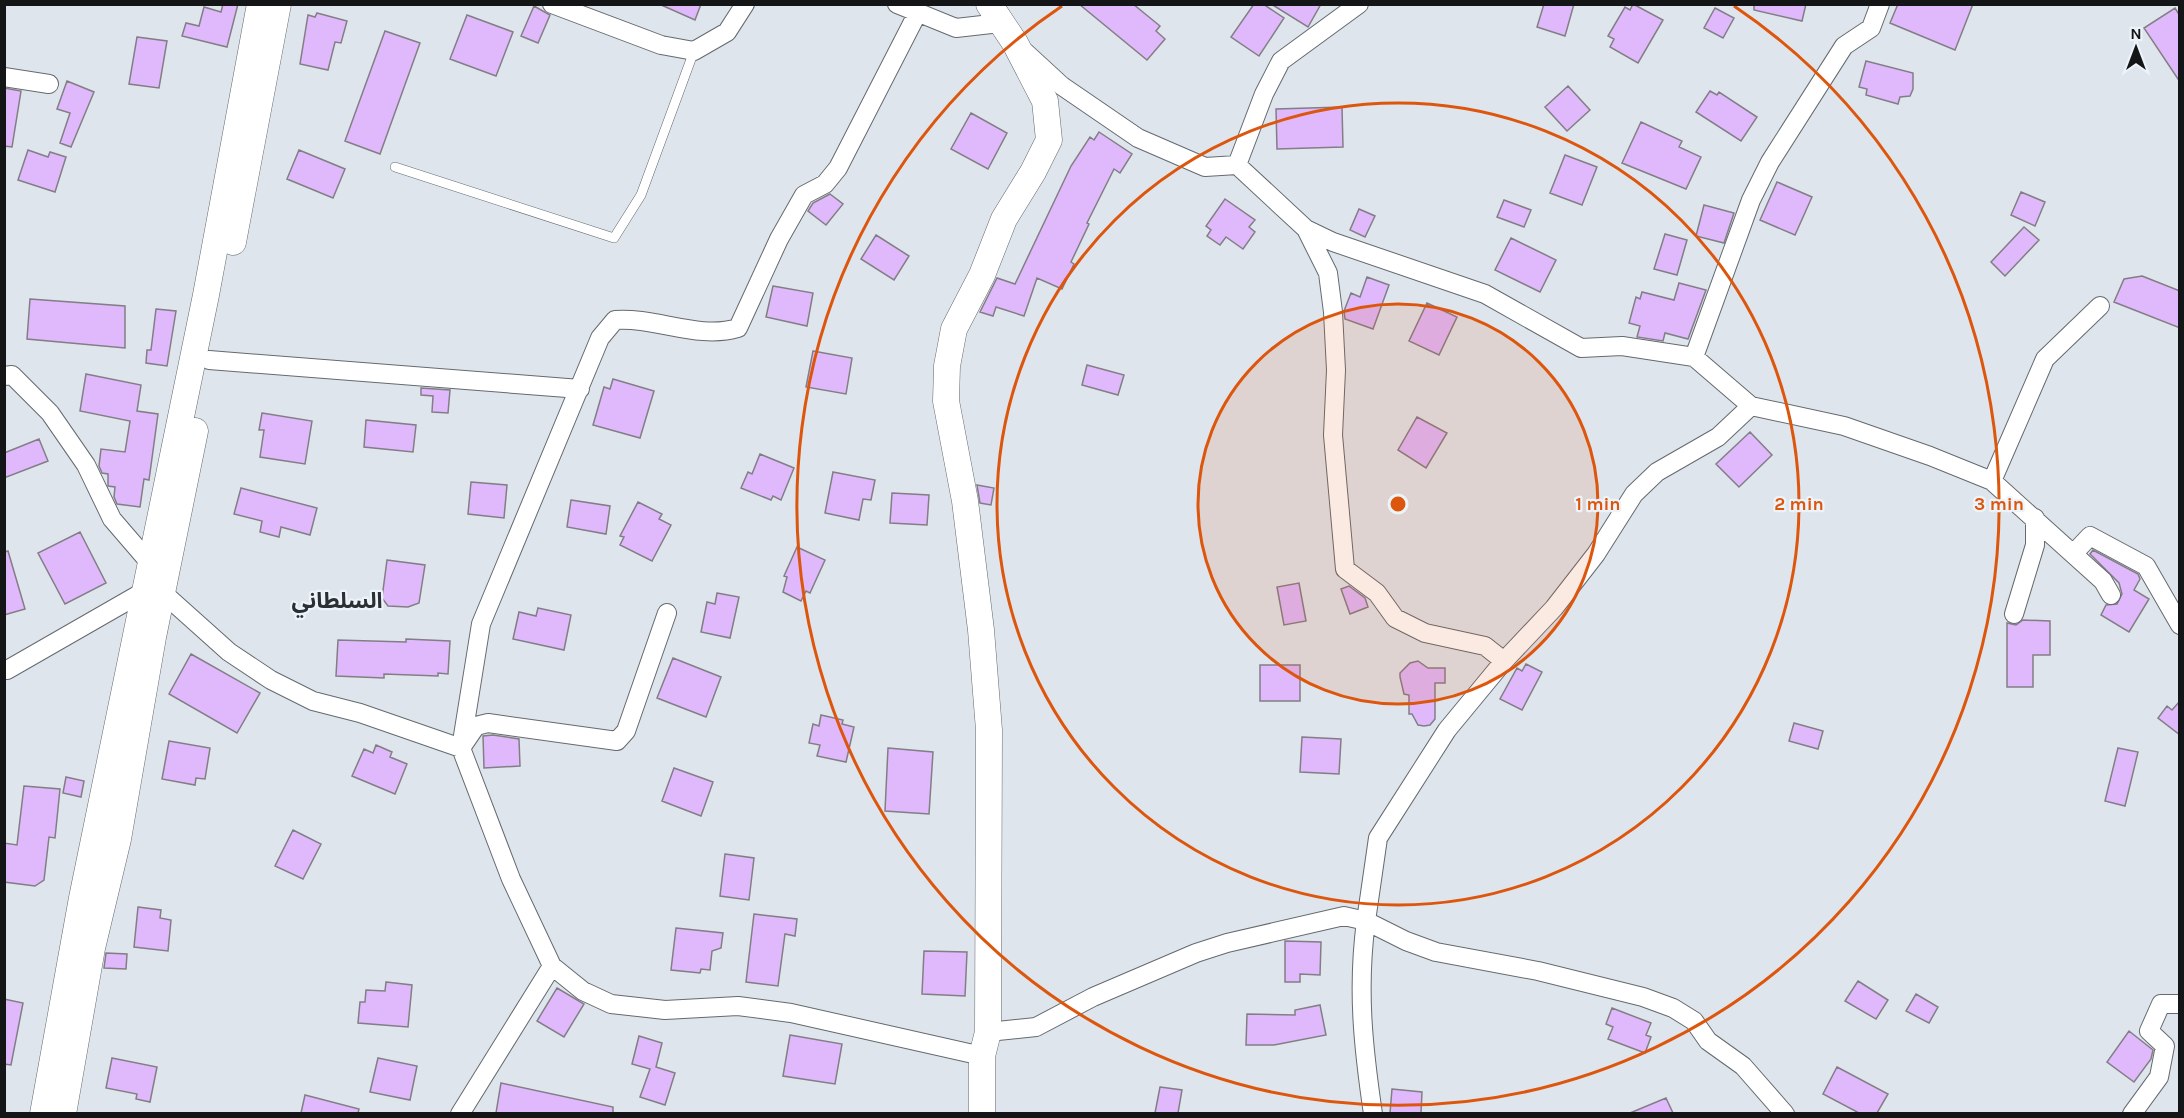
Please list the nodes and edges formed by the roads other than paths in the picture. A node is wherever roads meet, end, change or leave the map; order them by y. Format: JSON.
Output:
{"nodes":[{"id":1,"x":260,"y":4,"type":"edge"},
{"id":2,"x":279,"y":4,"type":"edge"},
{"id":3,"x":552,"y":4,"type":"edge"},
{"id":4,"x":746,"y":4,"type":"edge"},
{"id":5,"x":897,"y":4,"type":"edge"},
{"id":6,"x":1359,"y":4,"type":"edge"},
{"id":7,"x":1880,"y":4,"type":"edge"},
{"id":8,"x":916,"y":14,"type":"junction"},
{"id":9,"x":1001,"y":23,"type":"edge"},
{"id":10,"x":694,"y":51,"type":"junction"},
{"id":11,"x":4,"y":77,"type":"edge"},
{"id":12,"x":49,"y":84,"type":"dead end"},
{"id":13,"x":1237,"y":165,"type":"junction"},
{"id":14,"x":395,"y":167,"type":"dead end"},
{"id":15,"x":1306,"y":229,"type":"junction"},
{"id":16,"x":2100,"y":306,"type":"dead end"},
{"id":17,"x":1694,"y":357,"type":"junction"},
{"id":18,"x":208,"y":360,"type":"junction"},
{"id":19,"x":4,"y":376,"type":"edge"},
{"id":20,"x":580,"y":389,"type":"junction"},
{"id":21,"x":1751,"y":406,"type":"junction"},
{"id":22,"x":1992,"y":481,"type":"junction"},
{"id":23,"x":2035,"y":518,"type":"junction"},
{"id":24,"x":2074,"y":553,"type":"junction"},
{"id":25,"x":149,"y":562,"type":"junction"},
{"id":26,"x":153,"y":592,"type":"junction"},
{"id":27,"x":2111,"y":595,"type":"dead end"},
{"id":28,"x":667,"y":613,"type":"dead end"},
{"id":29,"x":2014,"y":614,"type":"dead end"},
{"id":30,"x":2180,"y":625,"type":"edge"},
{"id":31,"x":1504,"y":661,"type":"junction"},
{"id":32,"x":7,"y":670,"type":"dead end"},
{"id":33,"x":461,"y":748,"type":"junction"},
{"id":34,"x":1366,"y":921,"type":"junction"},
{"id":35,"x":552,"y":966,"type":"junction"},
{"id":36,"x":2180,"y":1004,"type":"edge"},
{"id":37,"x":985,"y":1044,"type":"junction"},
{"id":38,"x":43,"y":1113,"type":"edge"},
{"id":39,"x":63,"y":1113,"type":"edge"},
{"id":40,"x":460,"y":1113,"type":"edge"},
{"id":41,"x":982,"y":1113,"type":"edge"},
{"id":42,"x":1373,"y":1113,"type":"edge"},
{"id":43,"x":1785,"y":1113,"type":"edge"},
{"id":44,"x":2132,"y":1113,"type":"edge"}],
"edges":[{"from":1,"to":25,"type":"main road"},
{"from":2,"to":18,"type":"main road"},
{"from":3,"to":10,"type":"street"},
{"from":4,"to":10,"type":"street"},
{"from":5,"to":8,"type":"street"},
{"from":6,"to":13,"type":"street"},
{"from":7,"to":17,"type":"street"},
{"from":8,"to":9,"type":"street"},
{"from":8,"to":20,"type":"street"},
{"from":9,"to":13,"type":"street"},
{"from":9,"to":37,"type":"main road"},
{"from":10,"to":14,"type":"lane"},
{"from":11,"to":12,"type":"street"},
{"from":13,"to":15,"type":"street"},
{"from":15,"to":17,"type":"street"},
{"from":15,"to":31,"type":"street"},
{"from":16,"to":22,"type":"street"},
{"from":17,"to":21,"type":"street"},
{"from":18,"to":20,"type":"street"},
{"from":18,"to":26,"type":"main road"},
{"from":19,"to":25,"type":"street"},
{"from":20,"to":33,"type":"street"},
{"from":21,"to":22,"type":"street"},
{"from":21,"to":31,"type":"street"},
{"from":22,"to":23,"type":"street"},
{"from":23,"to":24,"type":"street"},
{"from":23,"to":29,"type":"street"},
{"from":24,"to":27,"type":"street"},
{"from":24,"to":30,"type":"street"},
{"from":25,"to":26,"type":"main road"},
{"from":26,"to":32,"type":"street"},
{"from":26,"to":33,"type":"street"},
{"from":26,"to":38,"type":"main road"},
{"from":26,"to":39,"type":"main road"},
{"from":28,"to":33,"type":"street"},
{"from":31,"to":34,"type":"street"},
{"from":33,"to":35,"type":"street"},
{"from":34,"to":37,"type":"street"},
{"from":34,"to":42,"type":"street"},
{"from":34,"to":43,"type":"street"},
{"from":35,"to":37,"type":"street"},
{"from":35,"to":40,"type":"street"},
{"from":36,"to":44,"type":"street"},
{"from":37,"to":41,"type":"main road"}]}
